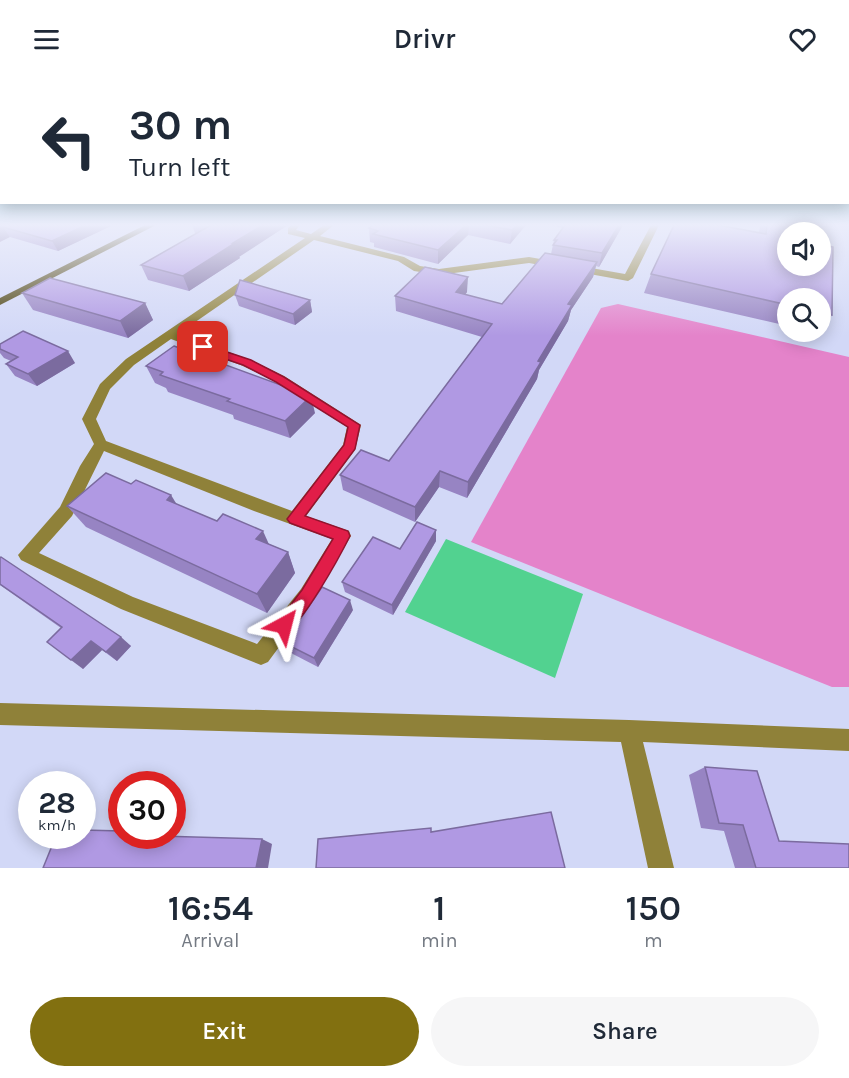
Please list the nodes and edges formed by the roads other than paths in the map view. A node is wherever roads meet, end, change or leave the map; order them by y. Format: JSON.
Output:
{"nodes":[{"id":1,"x":79,"y":262,"type":"edge"},
{"id":2,"x":276,"y":262,"type":"edge"},
{"id":3,"x":406,"y":262,"type":"edge"},
{"id":4,"x":514,"y":262,"type":"edge"},
{"id":5,"x":538,"y":262,"type":"edge"},
{"id":6,"x":636,"y":262,"type":"edge"},
{"id":7,"x":0,"y":302,"type":"edge"},
{"id":8,"x":169,"y":335,"type":"junction"},
{"id":9,"x":101,"y":444,"type":"junction"},
{"id":10,"x":295,"y":519,"type":"junction"},
{"id":11,"x":0,"y":714,"type":"edge"},
{"id":12,"x":629,"y":731,"type":"junction"},
{"id":13,"x":849,"y":740,"type":"edge"},
{"id":14,"x":661,"y":868,"type":"edge"}],
"edges":[{"from":1,"to":7,"type":"main road"},
{"from":2,"to":8,"type":"street"},
{"from":3,"to":4,"type":"street"},
{"from":5,"to":6,"type":"street"},
{"from":8,"to":9,"type":"street"},
{"from":8,"to":10,"type":"street"},
{"from":9,"to":10,"type":"street"},
{"from":9,"to":10,"type":"street"},
{"from":11,"to":12,"type":"street"},
{"from":12,"to":13,"type":"street"},
{"from":12,"to":14,"type":"street"}]}
